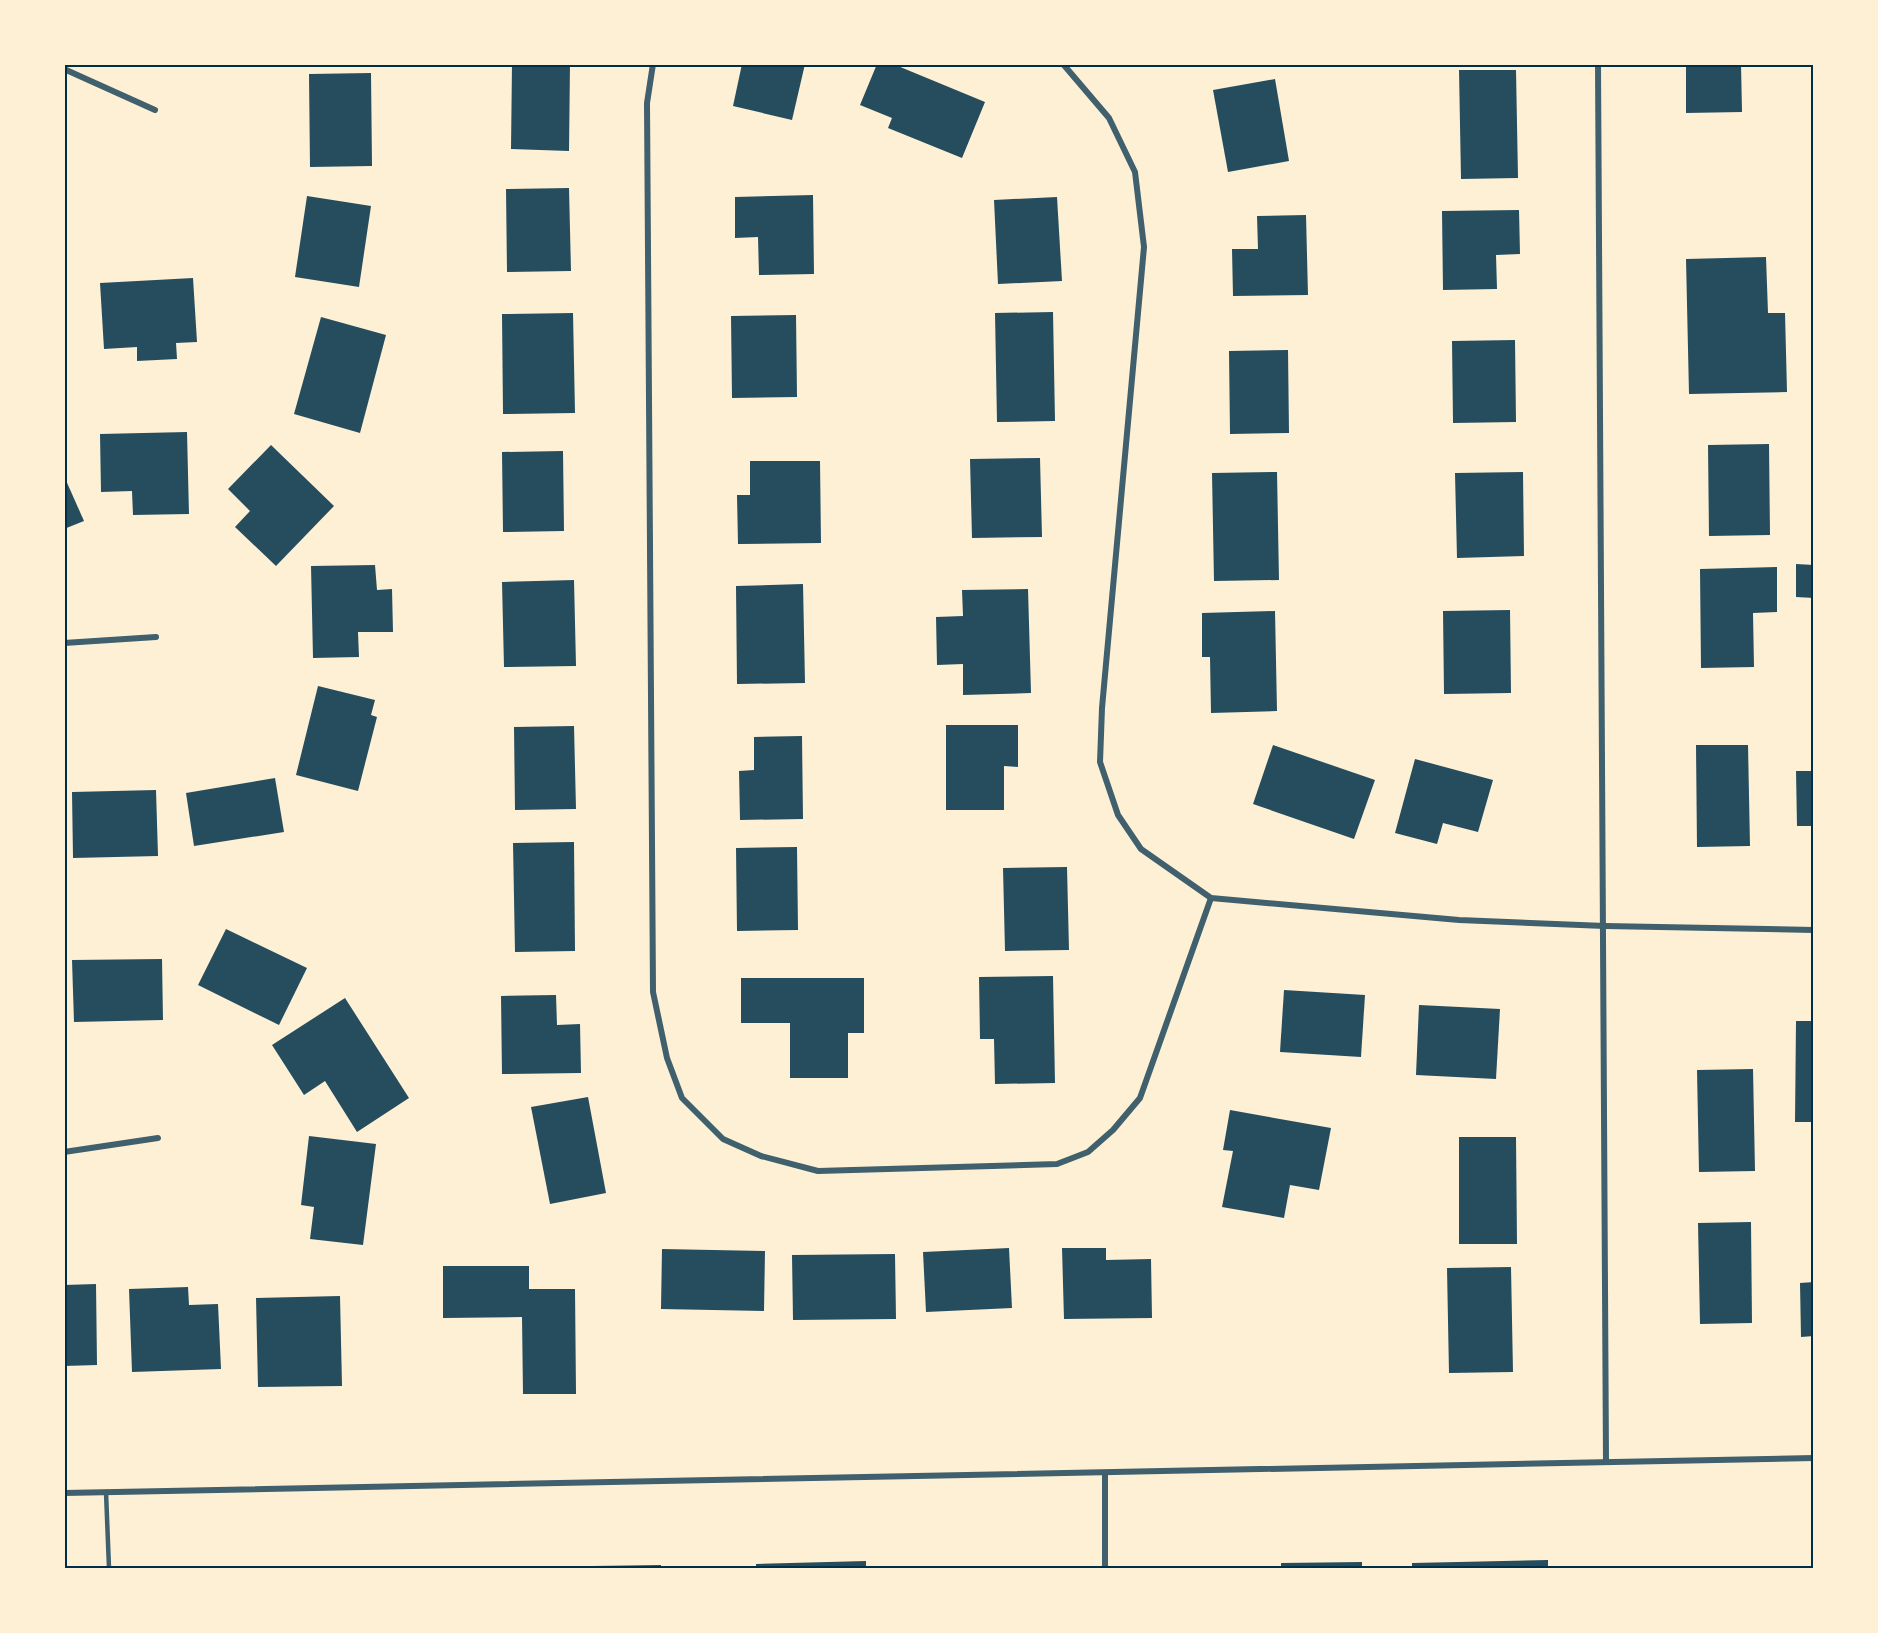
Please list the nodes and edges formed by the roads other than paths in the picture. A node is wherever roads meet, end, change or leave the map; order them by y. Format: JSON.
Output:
{"nodes":[{"id":1,"x":653,"y":64,"type":"edge"},
{"id":2,"x":1063,"y":64,"type":"edge"},
{"id":3,"x":1598,"y":64,"type":"edge"},
{"id":4,"x":64,"y":69,"type":"edge"},
{"id":5,"x":155,"y":110,"type":"dead end"},
{"id":6,"x":156,"y":637,"type":"dead end"},
{"id":7,"x":64,"y":643,"type":"edge"},
{"id":8,"x":1211,"y":898,"type":"junction"},
{"id":9,"x":1605,"y":926,"type":"junction"},
{"id":10,"x":1814,"y":930,"type":"edge"},
{"id":11,"x":158,"y":1138,"type":"dead end"},
{"id":12,"x":64,"y":1152,"type":"edge"},
{"id":13,"x":1814,"y":1458,"type":"edge"},
{"id":14,"x":1606,"y":1462,"type":"junction"},
{"id":15,"x":1105,"y":1473,"type":"junction"},
{"id":16,"x":106,"y":1492,"type":"junction"},
{"id":17,"x":64,"y":1493,"type":"edge"},
{"id":18,"x":109,"y":1569,"type":"edge"},
{"id":19,"x":1105,"y":1569,"type":"edge"}],
"edges":[{"from":1,"to":8,"type":"street"},
{"from":2,"to":8,"type":"street"},
{"from":3,"to":9,"type":"street"},
{"from":4,"to":5,"type":"street"},
{"from":6,"to":7,"type":"street"},
{"from":8,"to":9,"type":"street"},
{"from":9,"to":10,"type":"street"},
{"from":9,"to":14,"type":"street"},
{"from":11,"to":12,"type":"street"},
{"from":13,"to":14,"type":"street"},
{"from":14,"to":15,"type":"street"},
{"from":15,"to":16,"type":"street"},
{"from":15,"to":19,"type":"street"},
{"from":16,"to":17,"type":"street"},
{"from":16,"to":18,"type":"lane"}]}
